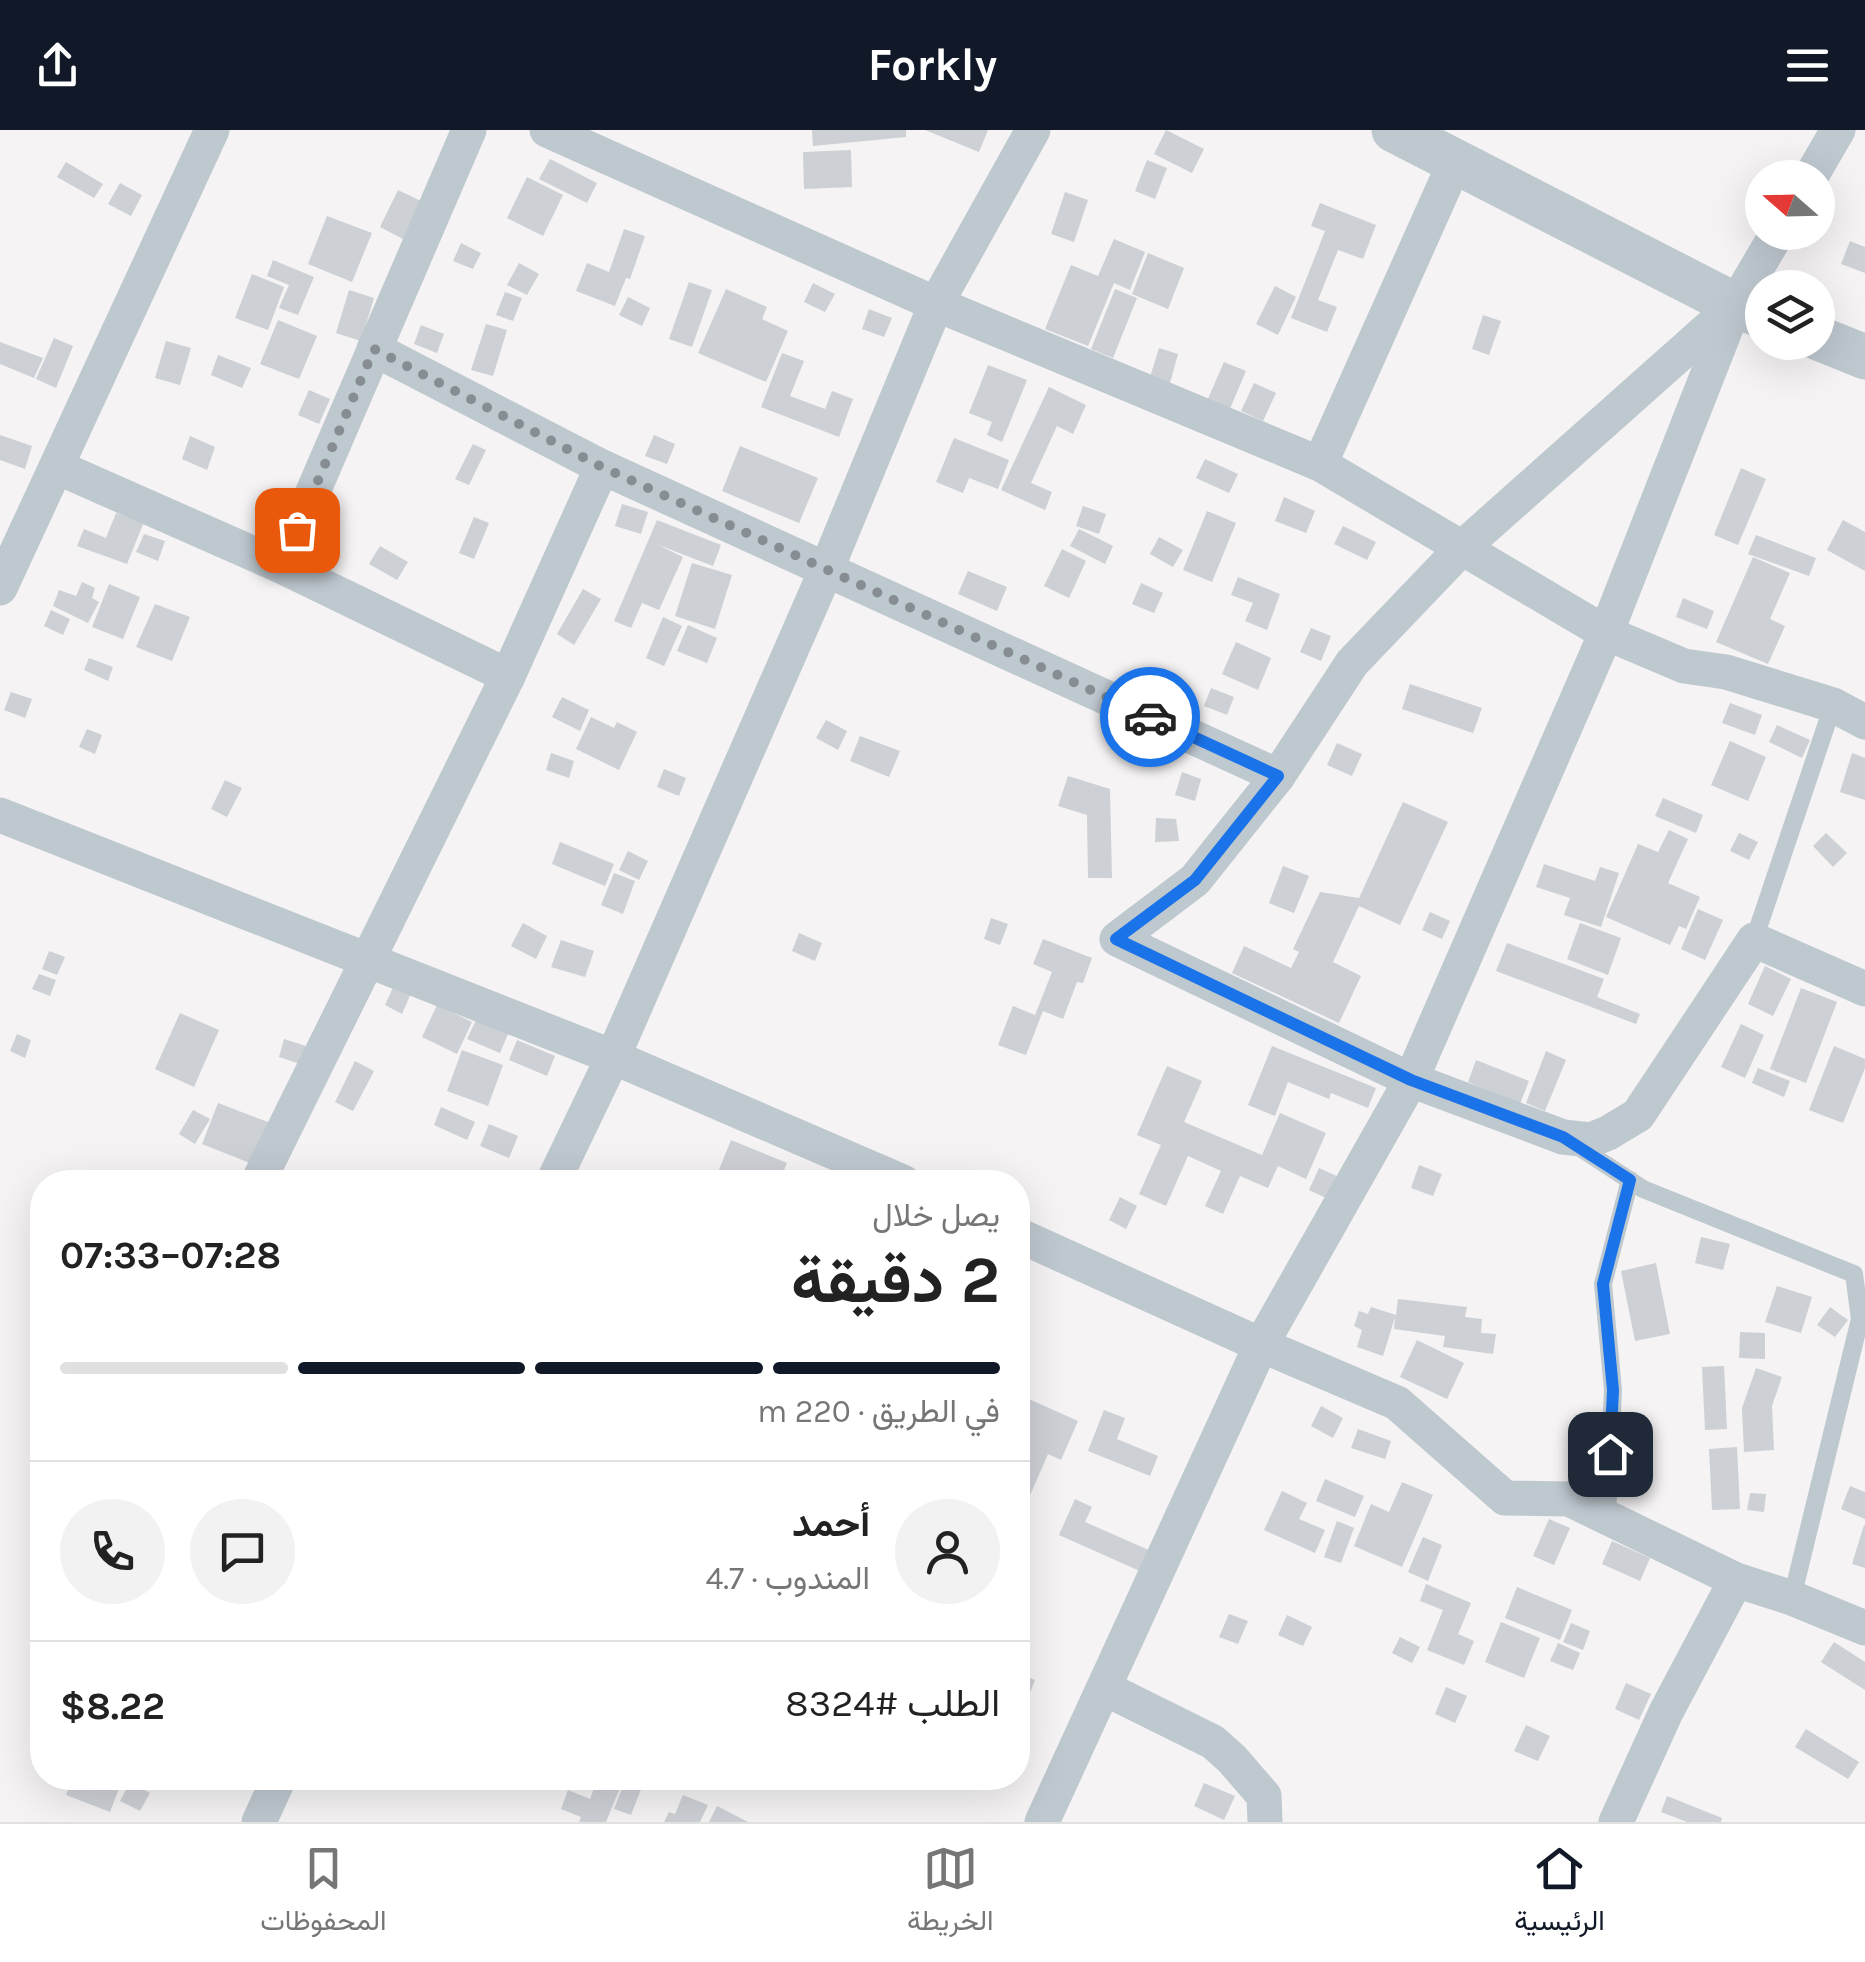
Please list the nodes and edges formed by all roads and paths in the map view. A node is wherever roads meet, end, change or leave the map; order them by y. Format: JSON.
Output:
{"nodes":[{"id":1,"x":212,"y":130,"type":"edge"},
{"id":2,"x":469,"y":130,"type":"edge"},
{"id":3,"x":547,"y":130,"type":"edge"},
{"id":4,"x":1033,"y":130,"type":"edge"},
{"id":5,"x":1394,"y":130,"type":"edge"},
{"id":6,"x":1838,"y":130,"type":"edge"},
{"id":7,"x":1456,"y":160,"type":"junction"},
{"id":8,"x":1820,"y":160,"type":"edge"},
{"id":9,"x":936,"y":304,"type":"junction"},
{"id":10,"x":1745,"y":308,"type":"edge"},
{"id":11,"x":1745,"y":313,"type":"edge"},
{"id":12,"x":1745,"y":319,"type":"edge"},
{"id":13,"x":1835,"y":345,"type":"edge"},
{"id":14,"x":374,"y":349,"type":"junction"},
{"id":15,"x":1865,"y":357,"type":"edge"},
{"id":16,"x":1320,"y":464,"type":"junction"},
{"id":17,"x":57,"y":466,"type":"junction"},
{"id":18,"x":602,"y":467,"type":"junction"},
{"id":19,"x":1463,"y":548,"type":"junction"},
{"id":20,"x":282,"y":566,"type":"junction"},
{"id":21,"x":826,"y":568,"type":"junction"},
{"id":22,"x":0,"y":588,"type":"edge"},
{"id":23,"x":1606,"y":633,"type":"junction"},
{"id":24,"x":508,"y":676,"type":"junction"},
{"id":25,"x":1833,"y":705,"type":"junction"},
{"id":26,"x":1865,"y":722,"type":"edge"},
{"id":27,"x":1278,"y":776,"type":"junction"},
{"id":28,"x":0,"y":815,"type":"edge"},
{"id":29,"x":1754,"y":940,"type":"junction"},
{"id":30,"x":367,"y":960,"type":"junction"},
{"id":31,"x":1865,"y":988,"type":"edge"},
{"id":32,"x":613,"y":1058,"type":"junction"},
{"id":33,"x":1411,"y":1080,"type":"junction"},
{"id":34,"x":1563,"y":1137,"type":"junction"},
{"id":35,"x":264,"y":1170,"type":"edge"},
{"id":36,"x":559,"y":1170,"type":"edge"},
{"id":37,"x":875,"y":1170,"type":"edge"},
{"id":38,"x":1630,"y":1180,"type":"junction"},
{"id":39,"x":1030,"y":1239,"type":"edge"},
{"id":40,"x":1262,"y":1345,"type":"junction"},
{"id":41,"x":1606,"y":1517,"type":"junction"},
{"id":42,"x":1736,"y":1580,"type":"junction"},
{"id":43,"x":1792,"y":1598,"type":"junction"},
{"id":44,"x":1865,"y":1628,"type":"edge"},
{"id":45,"x":1104,"y":1688,"type":"junction"},
{"id":46,"x":274,"y":1790,"type":"edge"},
{"id":47,"x":259,"y":1822,"type":"edge"},
{"id":48,"x":1042,"y":1822,"type":"edge"},
{"id":49,"x":1265,"y":1822,"type":"edge"},
{"id":50,"x":1616,"y":1822,"type":"edge"}],
"edges":[{"from":1,"to":17,"type":"street"},
{"from":2,"to":14,"type":"street"},
{"from":3,"to":9,"type":"street"},
{"from":4,"to":9,"type":"street"},
{"from":5,"to":7,"type":"street"},
{"from":6,"to":8,"type":"street"},
{"from":7,"to":10,"type":"street"},
{"from":7,"to":16,"type":"street"},
{"from":9,"to":16,"type":"street"},
{"from":9,"to":21,"type":"street"},
{"from":11,"to":19,"type":"street"},
{"from":12,"to":23,"type":"street"},
{"from":13,"to":15,"type":"street"},
{"from":14,"to":18,"type":"street"},
{"from":14,"to":20,"type":"street"},
{"from":16,"to":19,"type":"street"},
{"from":17,"to":20,"type":"street"},
{"from":17,"to":22,"type":"street"},
{"from":18,"to":21,"type":"street"},
{"from":18,"to":24,"type":"street"},
{"from":19,"to":23,"type":"street"},
{"from":19,"to":27,"type":"street"},
{"from":20,"to":24,"type":"street"},
{"from":21,"to":27,"type":"street"},
{"from":21,"to":32,"type":"street"},
{"from":23,"to":25,"type":"street"},
{"from":23,"to":33,"type":"street"},
{"from":24,"to":30,"type":"street"},
{"from":25,"to":26,"type":"street"},
{"from":25,"to":29,"type":"lane"},
{"from":27,"to":33,"type":"street"},
{"from":28,"to":30,"type":"street"},
{"from":29,"to":31,"type":"street"},
{"from":29,"to":34,"type":"street"},
{"from":30,"to":32,"type":"street"},
{"from":30,"to":35,"type":"street"},
{"from":32,"to":36,"type":"street"},
{"from":32,"to":37,"type":"street"},
{"from":33,"to":34,"type":"street"},
{"from":33,"to":40,"type":"street"},
{"from":34,"to":38,"type":"lane"},
{"from":38,"to":41,"type":"lane"},
{"from":38,"to":43,"type":"lane"},
{"from":39,"to":40,"type":"street"},
{"from":40,"to":41,"type":"street"},
{"from":40,"to":45,"type":"street"},
{"from":41,"to":42,"type":"street"},
{"from":42,"to":43,"type":"street"},
{"from":42,"to":50,"type":"street"},
{"from":43,"to":44,"type":"street"},
{"from":45,"to":48,"type":"street"},
{"from":45,"to":49,"type":"street"},
{"from":46,"to":47,"type":"street"}]}
